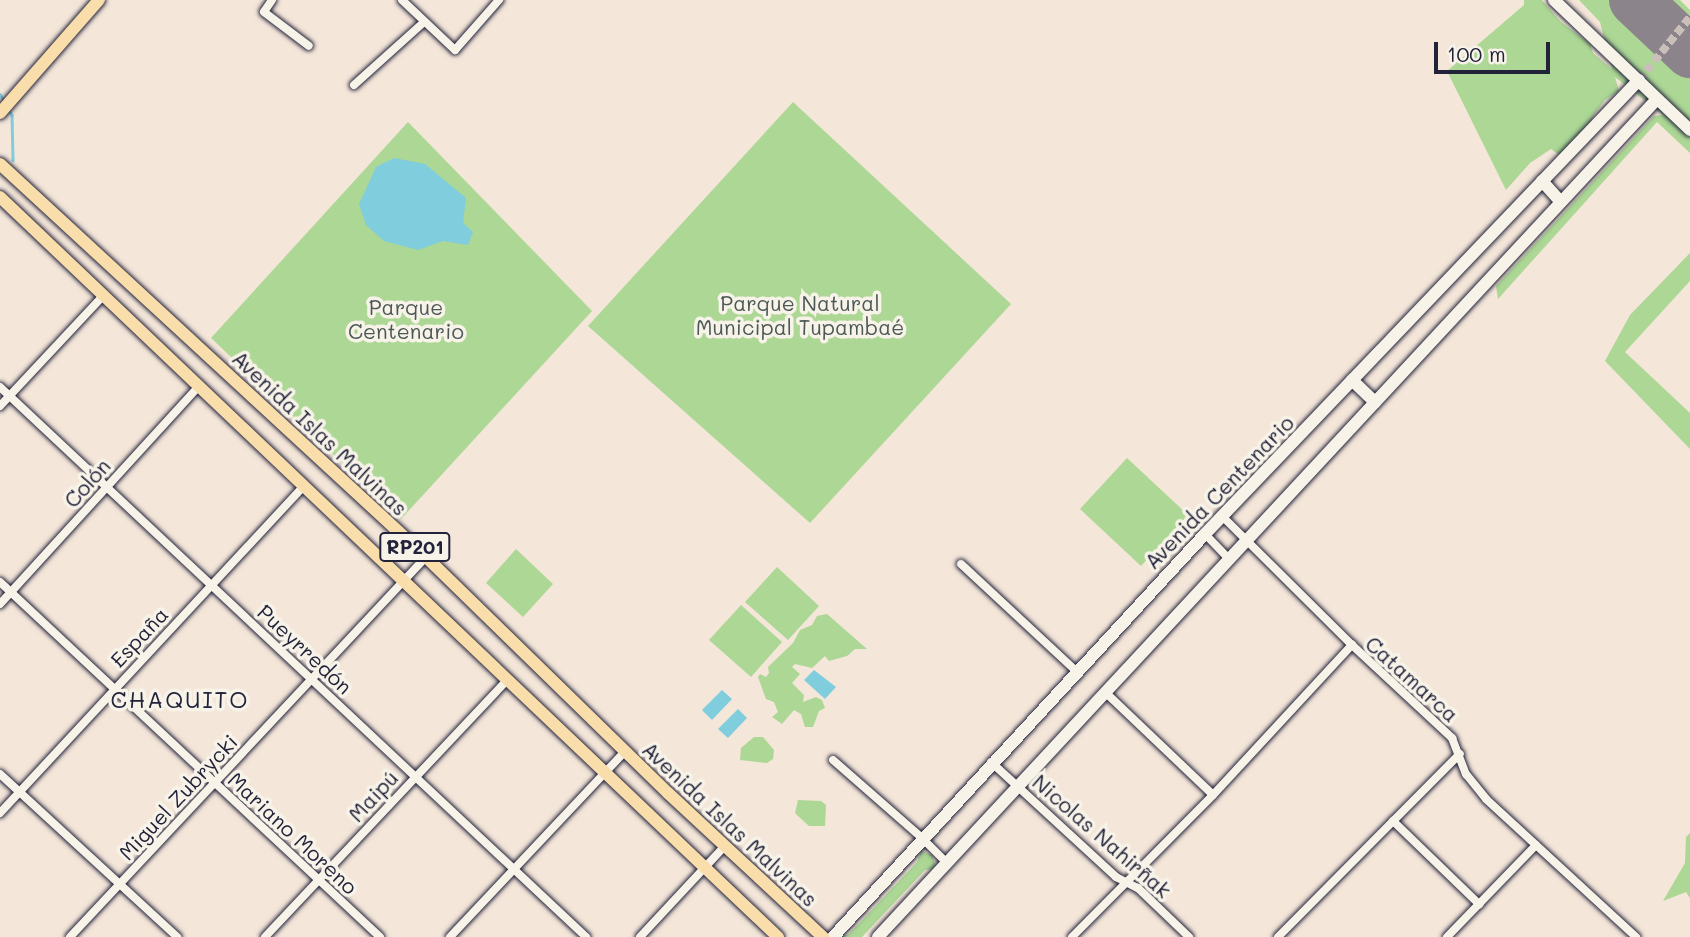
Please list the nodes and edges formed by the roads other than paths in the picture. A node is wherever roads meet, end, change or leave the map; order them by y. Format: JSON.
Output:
{"nodes":[{"id":1,"x":99,"y":0,"type":"edge"},
{"id":2,"x":272,"y":0,"type":"edge"},
{"id":3,"x":402,"y":0,"type":"edge"},
{"id":4,"x":419,"y":0,"type":"edge"},
{"id":5,"x":499,"y":0,"type":"edge"},
{"id":6,"x":1554,"y":0,"type":"edge"},
{"id":7,"x":412,"y":8,"type":"junction"},
{"id":8,"x":424,"y":22,"type":"junction"},
{"id":9,"x":309,"y":46,"type":"dead end"},
{"id":10,"x":1639,"y":80,"type":"junction"},
{"id":11,"x":354,"y":85,"type":"dead end"},
{"id":12,"x":1657,"y":99,"type":"junction"},
{"id":13,"x":4,"y":108,"type":"edge"},
{"id":14,"x":1690,"y":130,"type":"edge"},
{"id":15,"x":0,"y":164,"type":"edge"},
{"id":16,"x":1542,"y":181,"type":"junction"},
{"id":17,"x":0,"y":197,"type":"edge"},
{"id":18,"x":1561,"y":202,"type":"junction"},
{"id":19,"x":104,"y":295,"type":"junction"},
{"id":20,"x":1352,"y":380,"type":"junction"},
{"id":21,"x":199,"y":386,"type":"junction"},
{"id":22,"x":0,"y":387,"type":"edge"},
{"id":23,"x":9,"y":396,"type":"junction"},
{"id":24,"x":1375,"y":402,"type":"junction"},
{"id":25,"x":0,"y":406,"type":"edge"},
{"id":26,"x":304,"y":486,"type":"junction"},
{"id":27,"x":107,"y":487,"type":"junction"},
{"id":28,"x":1222,"y":516,"type":"junction"},
{"id":29,"x":1205,"y":534,"type":"junction"},
{"id":30,"x":1247,"y":540,"type":"junction"},
{"id":31,"x":426,"y":557,"type":"junction"},
{"id":32,"x":1229,"y":559,"type":"junction"},
{"id":33,"x":961,"y":564,"type":"dead end"},
{"id":34,"x":403,"y":580,"type":"junction"},
{"id":35,"x":0,"y":582,"type":"edge"},
{"id":36,"x":212,"y":585,"type":"junction"},
{"id":37,"x":11,"y":592,"type":"junction"},
{"id":38,"x":0,"y":604,"type":"edge"},
{"id":39,"x":1352,"y":645,"type":"junction"},
{"id":40,"x":1076,"y":671,"type":"junction"},
{"id":41,"x":311,"y":679,"type":"junction"},
{"id":42,"x":508,"y":679,"type":"junction"},
{"id":43,"x":114,"y":690,"type":"junction"},
{"id":44,"x":1105,"y":692,"type":"junction"},
{"id":45,"x":625,"y":751,"type":"junction"},
{"id":46,"x":1460,"y":754,"type":"junction"},
{"id":47,"x":833,"y":760,"type":"dead end"},
{"id":48,"x":991,"y":762,"type":"junction"},
{"id":49,"x":603,"y":771,"type":"junction"},
{"id":50,"x":0,"y":774,"type":"edge"},
{"id":51,"x":415,"y":776,"type":"junction"},
{"id":52,"x":214,"y":784,"type":"junction"},
{"id":53,"x":1018,"y":786,"type":"junction"},
{"id":54,"x":19,"y":792,"type":"junction"},
{"id":55,"x":1213,"y":794,"type":"junction"},
{"id":56,"x":0,"y":813,"type":"edge"},
{"id":57,"x":1393,"y":821,"type":"junction"},
{"id":58,"x":922,"y":838,"type":"junction"},
{"id":59,"x":1536,"y":845,"type":"junction"},
{"id":60,"x":725,"y":846,"type":"junction"},
{"id":61,"x":947,"y":863,"type":"junction"},
{"id":62,"x":705,"y":866,"type":"junction"},
{"id":63,"x":512,"y":869,"type":"junction"},
{"id":64,"x":318,"y":880,"type":"junction"},
{"id":65,"x":1126,"y":884,"type":"junction"},
{"id":66,"x":119,"y":885,"type":"junction"},
{"id":67,"x":1479,"y":904,"type":"junction"},
{"id":68,"x":70,"y":937,"type":"edge"},
{"id":69,"x":177,"y":937,"type":"edge"},
{"id":70,"x":265,"y":937,"type":"edge"},
{"id":71,"x":380,"y":937,"type":"edge"},
{"id":72,"x":450,"y":937,"type":"edge"},
{"id":73,"x":586,"y":937,"type":"edge"},
{"id":74,"x":640,"y":937,"type":"edge"},
{"id":75,"x":778,"y":937,"type":"edge"},
{"id":76,"x":822,"y":937,"type":"edge"},
{"id":77,"x":832,"y":937,"type":"edge"},
{"id":78,"x":878,"y":937,"type":"edge"},
{"id":79,"x":1072,"y":937,"type":"edge"},
{"id":80,"x":1189,"y":937,"type":"edge"},
{"id":81,"x":1278,"y":937,"type":"edge"},
{"id":82,"x":1447,"y":937,"type":"edge"},
{"id":83,"x":1636,"y":937,"type":"edge"}],
"edges":[{"from":1,"to":13,"type":"main road"},
{"from":2,"to":9,"type":"street"},
{"from":3,"to":7,"type":"street"},
{"from":4,"to":7,"type":"street"},
{"from":5,"to":8,"type":"street"},
{"from":6,"to":10,"type":"main road"},
{"from":7,"to":8,"type":"street"},
{"from":8,"to":11,"type":"street"},
{"from":10,"to":12,"type":"main road"},
{"from":10,"to":16,"type":"main road","name":"Avenida Centenario"},
{"from":12,"to":14,"type":"main road"},
{"from":12,"to":18,"type":"main road"},
{"from":15,"to":31,"type":"main road","name":"Avenida Islas Malvinas","number":"RP201"},
{"from":16,"to":18,"type":"main road"},
{"from":16,"to":20,"type":"main road","name":"Avenida Centenario"},
{"from":17,"to":19,"type":"main road","number":"RP201"},
{"from":18,"to":24,"type":"main road"},
{"from":19,"to":21,"type":"main road","number":"RP201"},
{"from":19,"to":23,"type":"street"},
{"from":20,"to":24,"type":"main road"},
{"from":20,"to":28,"type":"main road","name":"Avenida Centenario"},
{"from":21,"to":26,"type":"main road","number":"RP201"},
{"from":21,"to":27,"type":"street","name":"Colón"},
{"from":22,"to":23,"type":"street","name":"Pueyrredón"},
{"from":23,"to":25,"type":"street"},
{"from":23,"to":27,"type":"street","name":"Pueyrredón"},
{"from":24,"to":30,"type":"main road"},
{"from":26,"to":34,"type":"main road","number":"RP201"},
{"from":26,"to":36,"type":"street","name":"España"},
{"from":27,"to":36,"type":"street","name":"Pueyrredón"},
{"from":27,"to":37,"type":"street","name":"Colón"},
{"from":28,"to":29,"type":"main road","name":"Avenida Centenario"},
{"from":28,"to":30,"type":"street"},
{"from":29,"to":32,"type":"street"},
{"from":29,"to":40,"type":"main road","name":"Avenida Centenario"},
{"from":30,"to":32,"type":"main road"},
{"from":30,"to":39,"type":"street"},
{"from":31,"to":34,"type":"street","name":"Miguel Zubrycki"},
{"from":31,"to":45,"type":"main road","name":"Avenida Islas Malvinas","number":"RP201"},
{"from":32,"to":44,"type":"main road"},
{"from":33,"to":40,"type":"street"},
{"from":34,"to":41,"type":"street","name":"Miguel Zubrycki"},
{"from":34,"to":42,"type":"main road","number":"RP201"},
{"from":35,"to":37,"type":"street","name":"Mariano Moreno"},
{"from":36,"to":41,"type":"street","name":"Pueyrredón"},
{"from":36,"to":43,"type":"street","name":"España"},
{"from":37,"to":38,"type":"street","name":"Colón"},
{"from":37,"to":43,"type":"street","name":"Mariano Moreno"},
{"from":39,"to":46,"type":"street","name":"Catamarca"},
{"from":39,"to":55,"type":"street","name":"Catamarca"},
{"from":40,"to":48,"type":"main road","name":"Avenida Centenario"},
{"from":41,"to":51,"type":"street","name":"Pueyrredón"},
{"from":41,"to":52,"type":"street","name":"Miguel Zubrycki"},
{"from":42,"to":49,"type":"main road","number":"RP201"},
{"from":42,"to":51,"type":"street","name":"Maipú"},
{"from":43,"to":52,"type":"street","name":"Mariano Moreno"},
{"from":43,"to":54,"type":"street","name":"España"},
{"from":44,"to":53,"type":"main road"},
{"from":44,"to":55,"type":"street"},
{"from":45,"to":49,"type":"street"},
{"from":45,"to":60,"type":"main road","name":"Avenida Islas Malvinas","number":"RP201"},
{"from":46,"to":57,"type":"street"},
{"from":46,"to":59,"type":"street","name":"Catamarca"},
{"from":47,"to":58,"type":"street"},
{"from":48,"to":53,"type":"street","name":"Nicolas Nahirñak"},
{"from":48,"to":58,"type":"main road","name":"Avenida Centenario"},
{"from":49,"to":62,"type":"main road","number":"RP201"},
{"from":49,"to":63,"type":"street"},
{"from":50,"to":54,"type":"street"},
{"from":51,"to":63,"type":"street","name":"Pueyrredón"},
{"from":51,"to":64,"type":"street","name":"Maipú"},
{"from":52,"to":64,"type":"street","name":"Mariano Moreno"},
{"from":52,"to":66,"type":"street","name":"Miguel Zubrycki"},
{"from":53,"to":61,"type":"main road"},
{"from":53,"to":65,"type":"street","name":"Nicolas Nahirñak"},
{"from":54,"to":56,"type":"street","name":"España"},
{"from":54,"to":66,"type":"street"},
{"from":55,"to":65,"type":"street","name":"Catamarca"},
{"from":57,"to":67,"type":"street"},
{"from":57,"to":81,"type":"street"},
{"from":58,"to":61,"type":"street"},
{"from":58,"to":77,"type":"main road","name":"Avenida Centenario"},
{"from":59,"to":67,"type":"street"},
{"from":59,"to":83,"type":"street","name":"Catamarca"},
{"from":60,"to":62,"type":"street"},
{"from":60,"to":76,"type":"main road","name":"Avenida Islas Malvinas","number":"RP201"},
{"from":61,"to":78,"type":"main road"},
{"from":62,"to":74,"type":"street"},
{"from":62,"to":75,"type":"main road","number":"RP201"},
{"from":63,"to":72,"type":"street"},
{"from":63,"to":73,"type":"street","name":"Pueyrredón"},
{"from":64,"to":70,"type":"street","name":"Maipú"},
{"from":64,"to":71,"type":"street","name":"Mariano Moreno"},
{"from":65,"to":79,"type":"street","name":"Catamarca"},
{"from":65,"to":80,"type":"street","name":"Nicolas Nahirñak"},
{"from":66,"to":68,"type":"street","name":"Miguel Zubrycki"},
{"from":66,"to":69,"type":"street"},
{"from":67,"to":82,"type":"street"}]}
